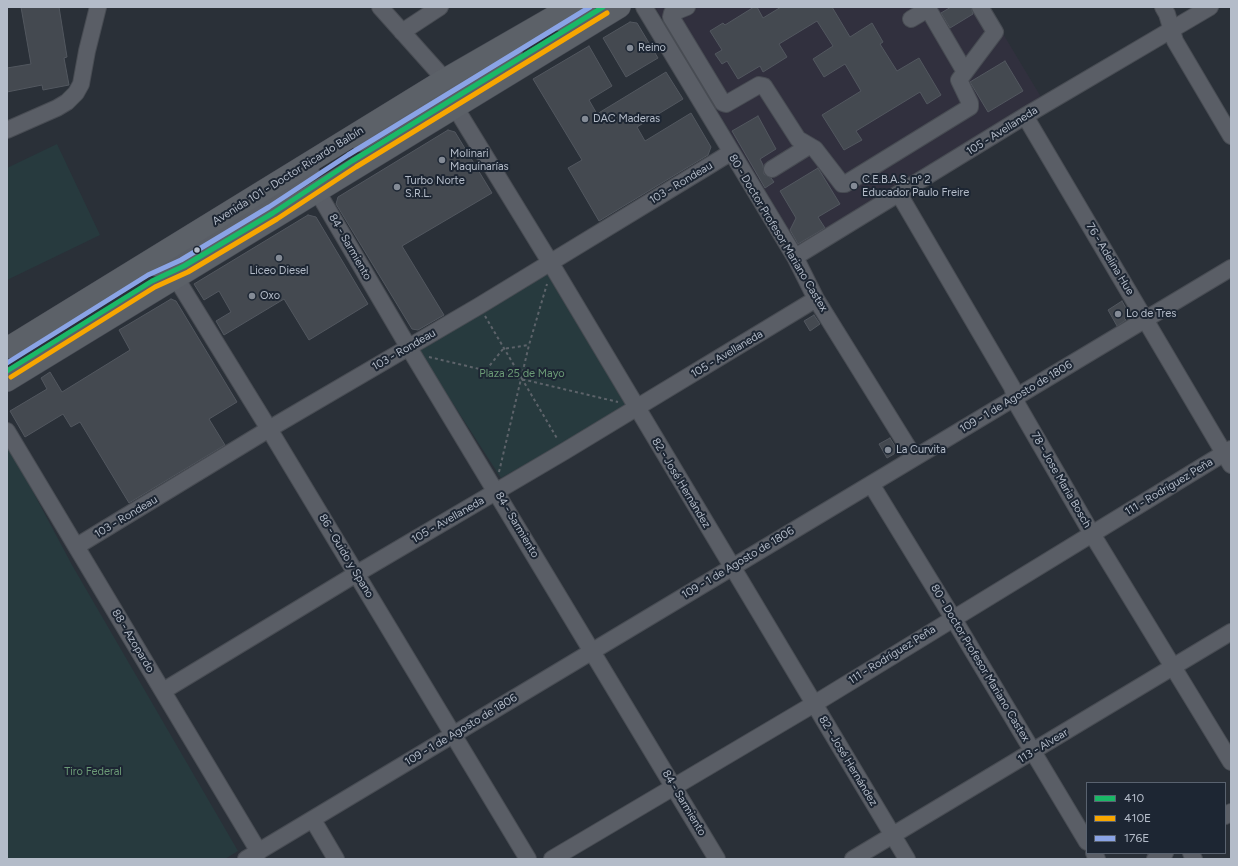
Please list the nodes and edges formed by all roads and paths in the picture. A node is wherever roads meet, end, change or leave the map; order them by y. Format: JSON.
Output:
{"nodes":[{"id":1,"x":98,"y":7,"type":"edge"},
{"id":2,"x":380,"y":7,"type":"edge"},
{"id":3,"x":440,"y":7,"type":"edge"},
{"id":4,"x":570,"y":7,"type":"edge"},
{"id":5,"x":587,"y":7,"type":"edge"},
{"id":6,"x":603,"y":7,"type":"edge"},
{"id":7,"x":620,"y":7,"type":"edge"},
{"id":8,"x":644,"y":7,"type":"edge"},
{"id":9,"x":687,"y":7,"type":"edge"},
{"id":10,"x":980,"y":7,"type":"edge"},
{"id":11,"x":1163,"y":7,"type":"edge"},
{"id":12,"x":1210,"y":7,"type":"edge"},
{"id":13,"x":928,"y":8,"type":"edge"},
{"id":14,"x":911,"y":19,"type":"dead end"},
{"id":15,"x":1173,"y":30,"type":"junction"},
{"id":16,"x":402,"y":32,"type":"junction"},
{"id":17,"x":965,"y":72,"type":"junction"},
{"id":18,"x":443,"y":80,"type":"junction"},
{"id":19,"x":455,"y":107,"type":"junction"},
{"id":20,"x":1025,"y":116,"type":"junction"},
{"id":21,"x":7,"y":130,"type":"edge"},
{"id":22,"x":1231,"y":136,"type":"edge"},
{"id":23,"x":809,"y":146,"type":"junction"},
{"id":24,"x":730,"y":153,"type":"junction"},
{"id":25,"x":772,"y":169,"type":"dead end"},
{"id":26,"x":317,"y":191,"type":"junction"},
{"id":27,"x":899,"y":194,"type":"junction"},
{"id":28,"x":795,"y":257,"type":"junction"},
{"id":29,"x":551,"y":265,"type":"junction"},
{"id":30,"x":168,"y":267,"type":"junction"},
{"id":31,"x":1231,"y":268,"type":"edge"},
{"id":32,"x":816,"y":299,"type":"junction"},
{"id":33,"x":479,"y":306,"type":"junction"},
{"id":34,"x":1146,"y":320,"type":"junction"},
{"id":35,"x":36,"y":340,"type":"junction"},
{"id":36,"x":529,"y":345,"type":"junction"},
{"id":37,"x":7,"y":348,"type":"edge"},
{"id":38,"x":504,"y":349,"type":"junction"},
{"id":39,"x":411,"y":350,"type":"junction"},
{"id":40,"x":7,"y":354,"type":"edge"},
{"id":41,"x":7,"y":358,"type":"edge"},
{"id":42,"x":486,"y":370,"type":"junction"},
{"id":43,"x":7,"y":371,"type":"edge"},
{"id":44,"x":521,"y":380,"type":"junction"},
{"id":45,"x":7,"y":381,"type":"edge"},
{"id":46,"x":1015,"y":397,"type":"junction"},
{"id":47,"x":635,"y":407,"type":"junction"},
{"id":48,"x":269,"y":429,"type":"junction"},
{"id":49,"x":7,"y":431,"type":"edge"},
{"id":50,"x":565,"y":451,"type":"junction"},
{"id":51,"x":1229,"y":456,"type":"edge"},
{"id":52,"x":914,"y":457,"type":"junction"},
{"id":53,"x":871,"y":484,"type":"junction"},
{"id":54,"x":496,"y":490,"type":"junction"},
{"id":55,"x":1092,"y":534,"type":"junction"},
{"id":56,"x":77,"y":546,"type":"junction"},
{"id":57,"x":732,"y":567,"type":"junction"},
{"id":58,"x":356,"y":574,"type":"junction"},
{"id":59,"x":954,"y":618,"type":"junction"},
{"id":60,"x":1231,"y":632,"type":"edge"},
{"id":61,"x":592,"y":650,"type":"junction"},
{"id":62,"x":1173,"y":667,"type":"junction"},
{"id":63,"x":163,"y":691,"type":"junction"},
{"id":64,"x":814,"y":704,"type":"junction"},
{"id":65,"x":454,"y":734,"type":"junction"},
{"id":66,"x":1033,"y":752,"type":"junction"},
{"id":67,"x":1231,"y":762,"type":"edge"},
{"id":68,"x":674,"y":786,"type":"junction"},
{"id":69,"x":313,"y":820,"type":"junction"},
{"id":70,"x":892,"y":835,"type":"junction"},
{"id":71,"x":1086,"y":840,"type":"edge"},
{"id":72,"x":252,"y":855,"type":"edge"},
{"id":73,"x":336,"y":859,"type":"edge"},
{"id":74,"x":528,"y":859,"type":"edge"},
{"id":75,"x":552,"y":859,"type":"edge"},
{"id":76,"x":717,"y":859,"type":"edge"},
{"id":77,"x":853,"y":859,"type":"edge"},
{"id":78,"x":907,"y":859,"type":"edge"}],
"edges":[{"from":1,"to":21,"type":"street"},
{"from":2,"to":16,"type":"street"},
{"from":3,"to":16,"type":"street"},
{"from":4,"to":18,"type":"main road","name":"Avenida 101 - Doctor Ricardo Balbín"},
{"from":5,"to":30,"type":"street"},
{"from":6,"to":30,"type":"street"},
{"from":7,"to":19,"type":"main road","name":"Avenida 101 - Doctor Ricardo Balbín"},
{"from":8,"to":24,"type":"street","name":"80 - Doctor Profesor Mariano Castex"},
{"from":9,"to":23,"type":"street"},
{"from":10,"to":17,"type":"street"},
{"from":11,"to":15,"type":"street"},
{"from":12,"to":15,"type":"street","name":"105 - Avellaneda"},
{"from":13,"to":14,"type":"street"},
{"from":13,"to":17,"type":"street"},
{"from":15,"to":20,"type":"street","name":"105 - Avellaneda"},
{"from":15,"to":22,"type":"street"},
{"from":16,"to":18,"type":"street"},
{"from":17,"to":23,"type":"street"},
{"from":18,"to":30,"type":"main road","name":"Avenida 101 - Doctor Ricardo Balbín"},
{"from":19,"to":26,"type":"main road","name":"Avenida 101 - Doctor Ricardo Balbín"},
{"from":19,"to":29,"type":"street","name":"82 - José Hernández"},
{"from":20,"to":27,"type":"street","name":"105 - Avellaneda"},
{"from":20,"to":34,"type":"street","name":"76 - Adelina Hue"},
{"from":23,"to":25,"type":"street"},
{"from":24,"to":28,"type":"street","name":"80 - Doctor Profesor Mariano Castex"},
{"from":24,"to":29,"type":"street","name":"103 - Rondeau"},
{"from":26,"to":30,"type":"main road","name":"Avenida 101 - Doctor Ricardo Balbín"},
{"from":26,"to":39,"type":"street","name":"84 - Sarmiento"},
{"from":27,"to":28,"type":"street","name":"105 - Avellaneda"},
{"from":27,"to":46,"type":"street","name":"78 - Jose Maria Bosch"},
{"from":28,"to":32,"type":"street","name":"80 - Doctor Profesor Mariano Castex"},
{"from":29,"to":33,"type":"street","name":"103 - Rondeau"},
{"from":29,"to":36,"type":"path"},
{"from":29,"to":47,"type":"street","name":"82 - José Hernández"},
{"from":30,"to":35,"type":"street"},
{"from":30,"to":37,"type":"main road","name":"Avenida 101 - Doctor Ricardo Balbín"},
{"from":30,"to":43,"type":"street"},
{"from":30,"to":45,"type":"main road","name":"Avenida 101 - Doctor Ricardo Balbín"},
{"from":30,"to":48,"type":"street","name":"86 - Guido y Spano"},
{"from":31,"to":34,"type":"street","name":"109 - 1 de Agosto de 1806"},
{"from":32,"to":47,"type":"street","name":"105 - Avellaneda"},
{"from":32,"to":52,"type":"street","name":"80 - Doctor Profesor Mariano Castex"},
{"from":33,"to":38,"type":"path"},
{"from":33,"to":39,"type":"street","name":"103 - Rondeau"},
{"from":34,"to":46,"type":"street","name":"109 - 1 de Agosto de 1806"},
{"from":34,"to":51,"type":"street","name":"76 - Adelina Hue"},
{"from":35,"to":40,"type":"street"},
{"from":35,"to":41,"type":"street"},
{"from":36,"to":38,"type":"path"},
{"from":36,"to":44,"type":"path"},
{"from":38,"to":42,"type":"path"},
{"from":38,"to":44,"type":"path"},
{"from":39,"to":42,"type":"path"},
{"from":39,"to":48,"type":"street","name":"103 - Rondeau"},
{"from":39,"to":54,"type":"street","name":"84 - Sarmiento"},
{"from":42,"to":44,"type":"path"},
{"from":44,"to":47,"type":"path"},
{"from":44,"to":50,"type":"path"},
{"from":44,"to":54,"type":"path"},
{"from":46,"to":52,"type":"street","name":"109 - 1 de Agosto de 1806"},
{"from":46,"to":55,"type":"street","name":"78 - Jose Maria Bosch"},
{"from":47,"to":50,"type":"street","name":"105 - Avellaneda"},
{"from":47,"to":57,"type":"street","name":"82 - José Hernández"},
{"from":48,"to":56,"type":"street","name":"103 - Rondeau"},
{"from":48,"to":58,"type":"street","name":"86 - Guido y Spano"},
{"from":49,"to":56,"type":"street","name":"88 - Azopardo"},
{"from":50,"to":54,"type":"street","name":"105 - Avellaneda"},
{"from":51,"to":55,"type":"street","name":"111 - Rodríguez Peña"},
{"from":52,"to":53,"type":"street","name":"109 - 1 de Agosto de 1806"},
{"from":53,"to":57,"type":"street","name":"109 - 1 de Agosto de 1806"},
{"from":53,"to":59,"type":"street","name":"80 - Doctor Profesor Mariano Castex"},
{"from":54,"to":58,"type":"street","name":"105 - Avellaneda"},
{"from":54,"to":61,"type":"street","name":"84 - Sarmiento"},
{"from":55,"to":59,"type":"street","name":"111 - Rodríguez Peña"},
{"from":55,"to":62,"type":"street","name":"78 - Jose Maria Bosch"},
{"from":56,"to":63,"type":"street","name":"88 - Azopardo"},
{"from":57,"to":61,"type":"street","name":"109 - 1 de Agosto de 1806"},
{"from":57,"to":64,"type":"street","name":"82 - José Hernández"},
{"from":58,"to":63,"type":"street","name":"105 - Avellaneda"},
{"from":58,"to":65,"type":"street","name":"86 - Guido y Spano"},
{"from":59,"to":64,"type":"street","name":"111 - Rodríguez Peña"},
{"from":59,"to":66,"type":"street","name":"80 - Doctor Profesor Mariano Castex"},
{"from":60,"to":62,"type":"street","name":"113 - Alvear"},
{"from":61,"to":65,"type":"street","name":"109 - 1 de Agosto de 1806"},
{"from":61,"to":68,"type":"street","name":"84 - Sarmiento"},
{"from":62,"to":66,"type":"street","name":"113 - Alvear"},
{"from":62,"to":67,"type":"street","name":"78 - Jose Maria Bosch"},
{"from":63,"to":72,"type":"street","name":"88 - Azopardo"},
{"from":64,"to":68,"type":"street","name":"111 - Rodríguez Peña"},
{"from":64,"to":70,"type":"street","name":"82 - José Hernández"},
{"from":65,"to":69,"type":"street","name":"109 - 1 de Agosto de 1806"},
{"from":65,"to":74,"type":"street","name":"86 - Guido y Spano"},
{"from":66,"to":70,"type":"street","name":"113 - Alvear"},
{"from":66,"to":71,"type":"street","name":"80 - Doctor Profesor Mariano Castex"},
{"from":68,"to":75,"type":"street","name":"111 - Rodríguez Peña"},
{"from":68,"to":76,"type":"street","name":"84 - Sarmiento"},
{"from":69,"to":72,"type":"street","name":"109 - 1 de Agosto de 1806"},
{"from":69,"to":73,"type":"street"},
{"from":70,"to":77,"type":"street","name":"113 - Alvear"},
{"from":70,"to":78,"type":"street","name":"82 - José Hernández"}]}
